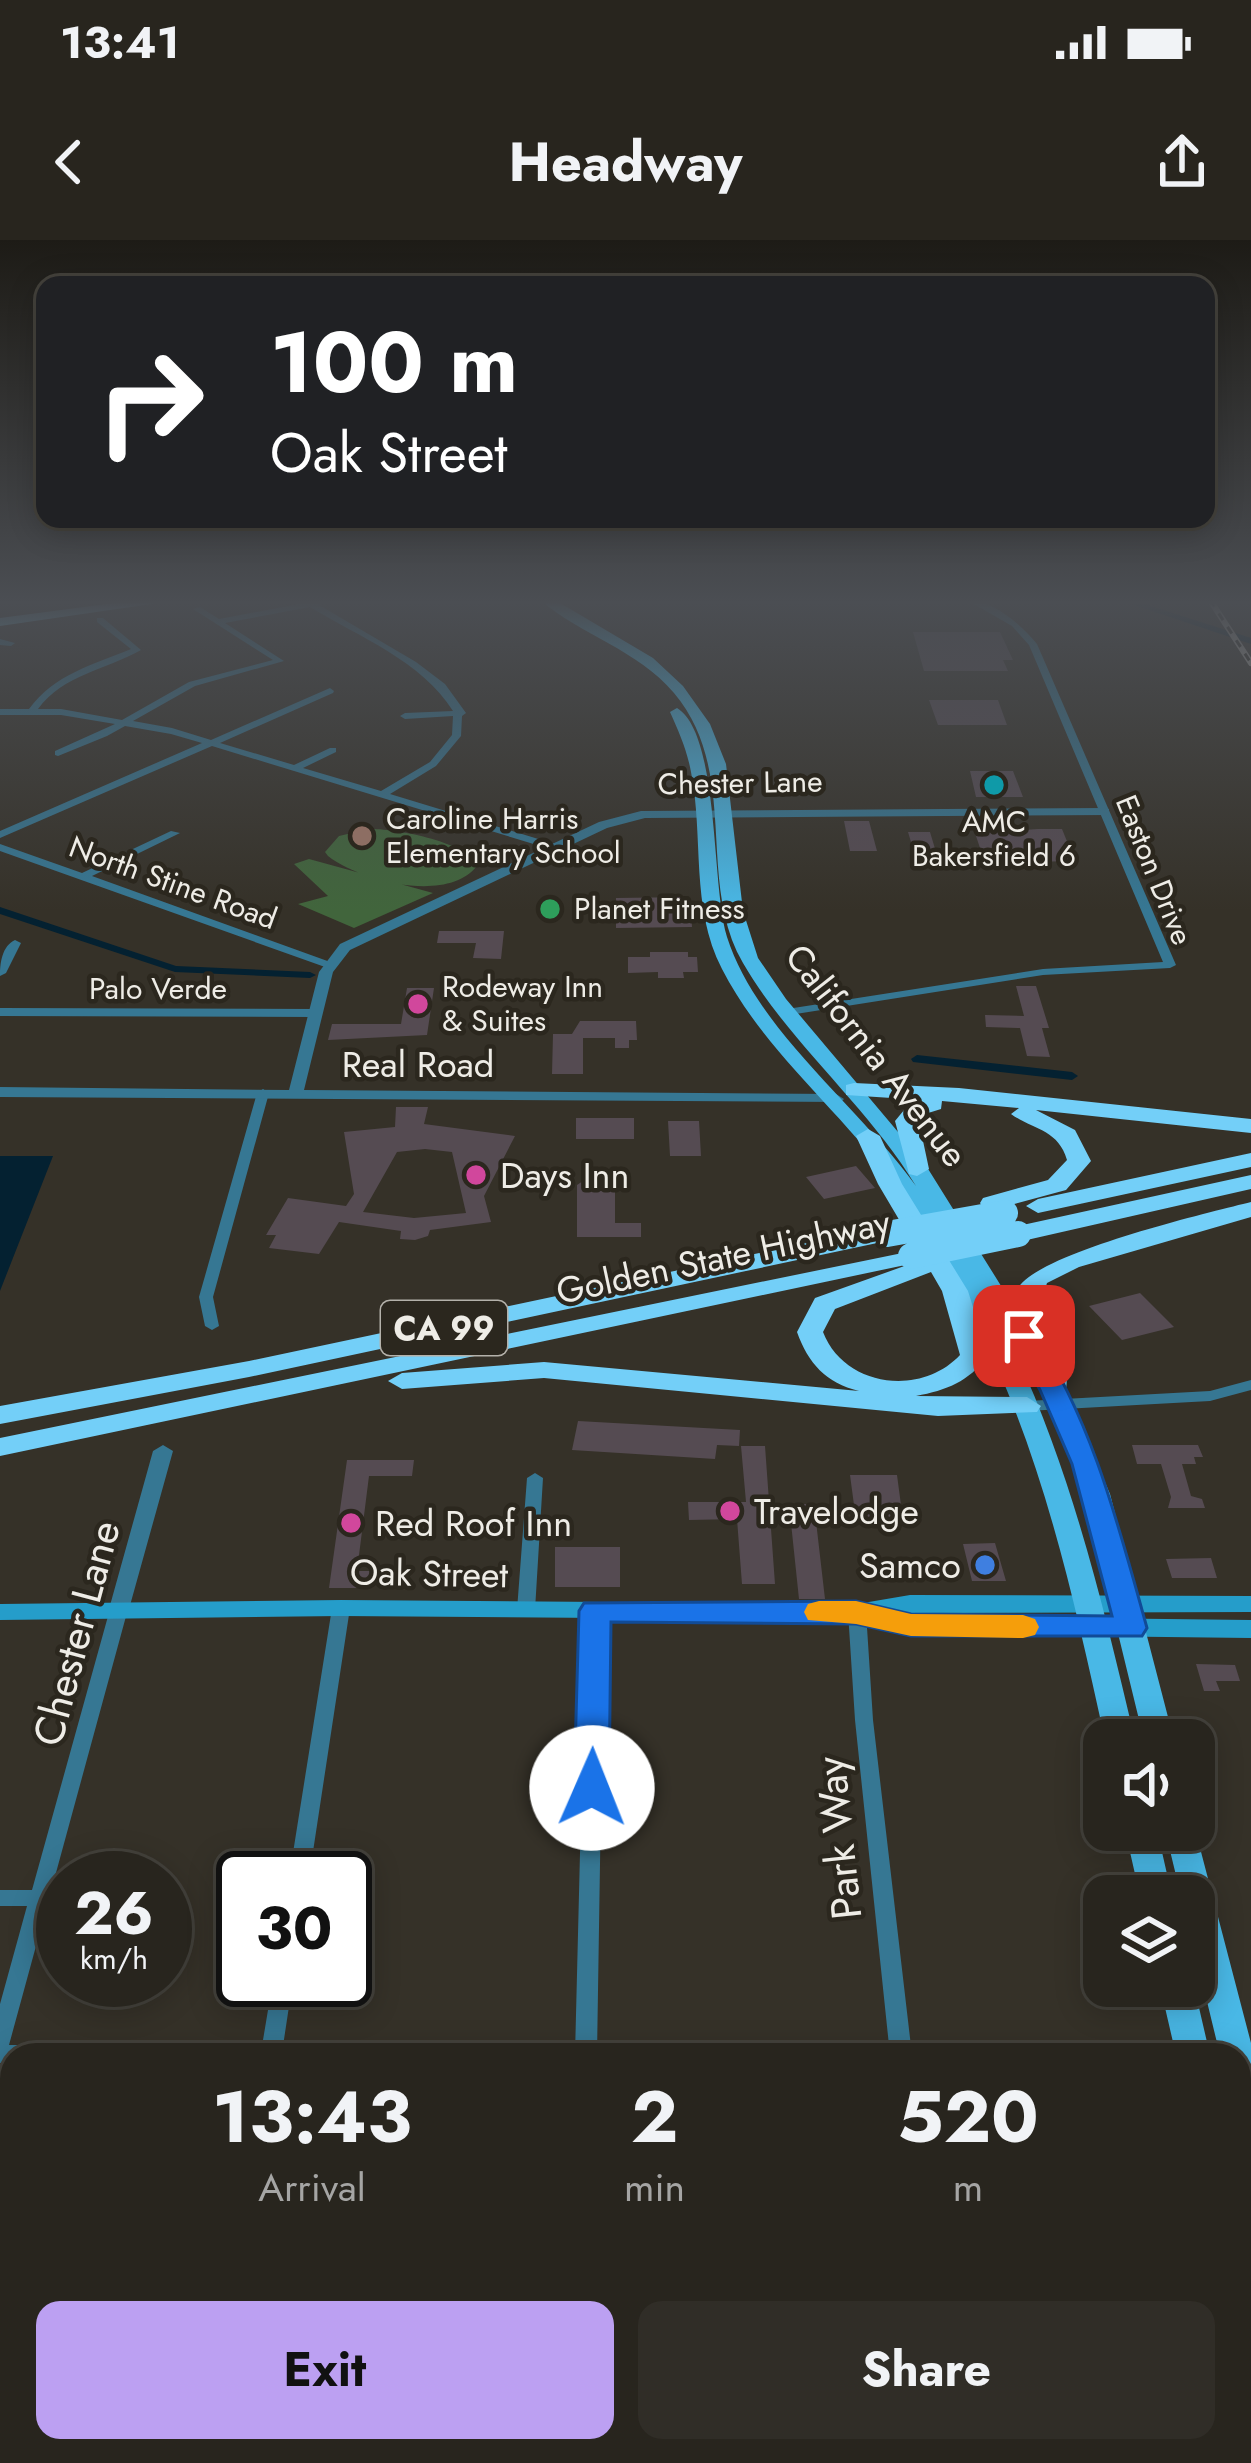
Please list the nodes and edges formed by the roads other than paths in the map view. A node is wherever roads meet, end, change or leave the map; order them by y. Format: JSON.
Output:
{"nodes":[{"id":1,"x":37,"y":704,"type":"edge"},
{"id":2,"x":158,"y":704,"type":"edge"},
{"id":3,"x":301,"y":704,"type":"edge"},
{"id":4,"x":454,"y":704,"type":"edge"},
{"id":5,"x":671,"y":704,"type":"edge"},
{"id":6,"x":687,"y":704,"type":"edge"},
{"id":7,"x":1059,"y":704,"type":"edge"},
{"id":8,"x":676,"y":710,"type":"junction"},
{"id":9,"x":32,"y":711,"type":"junction"},
{"id":10,"x":0,"y":712,"type":"edge"},
{"id":11,"x":461,"y":713,"type":"junction"},
{"id":12,"x":405,"y":716,"type":"dead end"},
{"id":13,"x":698,"y":716,"type":"junction"},
{"id":14,"x":126,"y":721,"type":"junction"},
{"id":15,"x":211,"y":743,"type":"junction"},
{"id":16,"x":334,"y":750,"type":"dead end"},
{"id":17,"x":58,"y":753,"type":"dead end"},
{"id":18,"x":295,"y":768,"type":"junction"},
{"id":19,"x":382,"y":795,"type":"junction"},
{"id":20,"x":714,"y":811,"type":"junction"},
{"id":21,"x":1105,"y":812,"type":"junction"},
{"id":22,"x":176,"y":833,"type":"dead end"},
{"id":23,"x":0,"y":835,"type":"edge"},
{"id":24,"x":0,"y":847,"type":"edge"},
{"id":25,"x":554,"y":848,"type":"junction"},
{"id":26,"x":82,"y":877,"type":"junction"},
{"id":27,"x":710,"y":892,"type":"junction"},
{"id":28,"x":738,"y":928,"type":"junction"},
{"id":29,"x":718,"y":935,"type":"junction"},
{"id":30,"x":15,"y":943,"type":"dead end"},
{"id":31,"x":329,"y":965,"type":"junction"},
{"id":32,"x":730,"y":967,"type":"junction"},
{"id":33,"x":755,"y":968,"type":"junction"},
{"id":34,"x":0,"y":973,"type":"edge"},
{"id":35,"x":0,"y":1012,"type":"edge"},
{"id":36,"x":787,"y":1012,"type":"junction"},
{"id":37,"x":315,"y":1013,"type":"junction"},
{"id":38,"x":0,"y":1092,"type":"edge"},
{"id":39,"x":262,"y":1093,"type":"junction"},
{"id":40,"x":296,"y":1093,"type":"junction"},
{"id":41,"x":851,"y":1097,"type":"junction"},
{"id":42,"x":933,"y":1104,"type":"junction"},
{"id":43,"x":1251,"y":1126,"type":"edge"},
{"id":44,"x":868,"y":1136,"type":"junction"},
{"id":45,"x":1251,"y":1160,"type":"edge"},
{"id":46,"x":917,"y":1169,"type":"junction"},
{"id":47,"x":1251,"y":1183,"type":"edge"},
{"id":48,"x":1251,"y":1209,"type":"edge"},
{"id":49,"x":1009,"y":1223,"type":"junction"},
{"id":50,"x":917,"y":1262,"type":"junction"},
{"id":51,"x":955,"y":1291,"type":"junction"},
{"id":52,"x":212,"y":1325,"type":"dead end"},
{"id":53,"x":1013,"y":1372,"type":"junction"},
{"id":54,"x":1251,"y":1385,"type":"edge"},
{"id":55,"x":1057,"y":1396,"type":"junction"},
{"id":56,"x":1027,"y":1406,"type":"junction"},
{"id":57,"x":178,"y":1413,"type":"junction"},
{"id":58,"x":0,"y":1415,"type":"edge"},
{"id":59,"x":0,"y":1447,"type":"edge"},
{"id":60,"x":163,"y":1451,"type":"dead end"},
{"id":61,"x":535,"y":1478,"type":"dead end"},
{"id":62,"x":1251,"y":1604,"type":"edge"},
{"id":63,"x":341,"y":1608,"type":"junction"},
{"id":64,"x":119,"y":1609,"type":"junction"},
{"id":65,"x":526,"y":1610,"type":"junction"},
{"id":66,"x":595,"y":1611,"type":"junction"},
{"id":67,"x":0,"y":1612,"type":"edge"},
{"id":68,"x":856,"y":1612,"type":"junction"},
{"id":69,"x":1090,"y":1615,"type":"junction"},
{"id":70,"x":1128,"y":1615,"type":"junction"},
{"id":71,"x":1251,"y":1629,"type":"edge"},
{"id":72,"x":1115,"y":1719,"type":"edge"},
{"id":73,"x":1154,"y":1719,"type":"edge"},
{"id":74,"x":53,"y":1851,"type":"edge"},
{"id":75,"x":303,"y":1851,"type":"edge"},
{"id":76,"x":1186,"y":1851,"type":"edge"},
{"id":77,"x":0,"y":1898,"type":"edge"},
{"id":78,"x":36,"y":1898,"type":"edge"},
{"id":79,"x":36,"y":1912,"type":"edge"},
{"id":80,"x":279,"y":2007,"type":"edge"},
{"id":81,"x":1182,"y":2007,"type":"edge"},
{"id":82,"x":0,"y":2042,"type":"edge"},
{"id":83,"x":273,"y":2043,"type":"edge"},
{"id":84,"x":586,"y":2043,"type":"edge"},
{"id":85,"x":901,"y":2043,"type":"edge"},
{"id":86,"x":1189,"y":2043,"type":"edge"},
{"id":87,"x":1234,"y":2043,"type":"edge"}],
"edges":[{"from":1,"to":9,"type":"street"},
{"from":2,"to":14,"type":"street"},
{"from":3,"to":15,"type":"street"},
{"from":4,"to":11,"type":"street"},
{"from":5,"to":8,"type":"main road","name":"California Avenue"},
{"from":6,"to":13,"type":"main road","name":"California Avenue"},
{"from":7,"to":21,"type":"street","name":"Easton Drive"},
{"from":8,"to":13,"type":"main road"},
{"from":8,"to":20,"type":"main road","name":"California Avenue"},
{"from":9,"to":10,"type":"street"},
{"from":9,"to":14,"type":"street"},
{"from":11,"to":12,"type":"street"},
{"from":11,"to":19,"type":"street"},
{"from":13,"to":20,"type":"main road","name":"California Avenue"},
{"from":14,"to":15,"type":"street"},
{"from":14,"to":17,"type":"street"},
{"from":15,"to":18,"type":"street"},
{"from":15,"to":23,"type":"street"},
{"from":16,"to":18,"type":"street"},
{"from":18,"to":19,"type":"street"},
{"from":19,"to":25,"type":"street"},
{"from":20,"to":21,"type":"street","name":"Chester Lane"},
{"from":20,"to":25,"type":"street","name":"Chester Lane"},
{"from":20,"to":27,"type":"main road","name":"California Avenue"},
{"from":20,"to":28,"type":"main road","name":"California Avenue"},
{"from":21,"to":36,"type":"street","name":"Easton Drive"},
{"from":22,"to":26,"type":"street"},
{"from":24,"to":26,"type":"street","name":"North Stine Road"},
{"from":25,"to":31,"type":"street","name":"Chester Lane"},
{"from":26,"to":31,"type":"street","name":"North Stine Road"},
{"from":27,"to":28,"type":"main road"},
{"from":27,"to":29,"type":"main road","name":"California Avenue"},
{"from":28,"to":33,"type":"main road","name":"California Avenue"},
{"from":29,"to":32,"type":"main road","name":"California Avenue"},
{"from":29,"to":33,"type":"main road"},
{"from":30,"to":34,"type":"street"},
{"from":31,"to":37,"type":"street"},
{"from":32,"to":36,"type":"main road"},
{"from":32,"to":41,"type":"main road","name":"California Avenue"},
{"from":33,"to":36,"type":"main road","name":"California Avenue"},
{"from":35,"to":37,"type":"street","name":"Palo Verde"},
{"from":36,"to":41,"type":"main road","name":"California Avenue"},
{"from":37,"to":40,"type":"street"},
{"from":38,"to":39,"type":"street","name":"Real Road"},
{"from":39,"to":40,"type":"street","name":"Real Road"},
{"from":39,"to":52,"type":"street"},
{"from":40,"to":41,"type":"street","name":"Real Road"},
{"from":41,"to":42,"type":"highway"},
{"from":41,"to":43,"type":"highway"},
{"from":41,"to":44,"type":"main road","name":"California Avenue"},
{"from":41,"to":46,"type":"main road","name":"California Avenue"},
{"from":42,"to":46,"type":"highway"},
{"from":42,"to":49,"type":"highway"},
{"from":44,"to":51,"type":"highway"},
{"from":44,"to":53,"type":"main road","name":"California Avenue"},
{"from":45,"to":49,"type":"highway","name":"Golden State Highway","number":"CA 99"},
{"from":46,"to":55,"type":"main road","name":"California Avenue"},
{"from":47,"to":49,"type":"highway"},
{"from":48,"to":55,"type":"highway"},
{"from":49,"to":50,"type":"highway"},
{"from":49,"to":58,"type":"highway","name":"Golden State Highway","number":"CA 99","bridge":true},
{"from":50,"to":51,"type":"highway"},
{"from":50,"to":57,"type":"highway","name":"Golden State Highway","number":"CA 99"},
{"from":51,"to":53,"type":"main road"},
{"from":53,"to":56,"type":"main road","name":"California Avenue"},
{"from":54,"to":55,"type":"street"},
{"from":55,"to":56,"type":"street"},
{"from":55,"to":70,"type":"main road","name":"California Avenue"},
{"from":56,"to":57,"type":"highway"},
{"from":56,"to":69,"type":"main road","name":"California Avenue"},
{"from":57,"to":59,"type":"highway","name":"Golden State Highway","number":"CA 99"},
{"from":60,"to":64,"type":"street","name":"Chester Lane"},
{"from":61,"to":65,"type":"street"},
{"from":62,"to":70,"type":"main road","name":"Oak Street"},
{"from":63,"to":64,"type":"main road","name":"Oak Street"},
{"from":63,"to":65,"type":"main road","name":"Oak Street"},
{"from":63,"to":75,"type":"street"},
{"from":64,"to":67,"type":"main road","name":"Oak Street"},
{"from":64,"to":74,"type":"street","name":"Chester Lane"},
{"from":65,"to":66,"type":"main road","name":"Oak Street"},
{"from":66,"to":68,"type":"main road","name":"Oak Street"},
{"from":66,"to":84,"type":"street"},
{"from":68,"to":69,"type":"main road","name":"Oak Street"},
{"from":68,"to":85,"type":"street","name":"Park Way"},
{"from":69,"to":70,"type":"main road","name":"Oak Street"},
{"from":69,"to":72,"type":"main road","name":"California Avenue"},
{"from":70,"to":71,"type":"main road","name":"Oak Street"},
{"from":70,"to":73,"type":"main road","name":"California Avenue"},
{"from":76,"to":87,"type":"main road"},
{"from":77,"to":78,"type":"street"},
{"from":79,"to":82,"type":"street","name":"Chester Lane"},
{"from":80,"to":83,"type":"street"},
{"from":81,"to":86,"type":"main road"}]}
